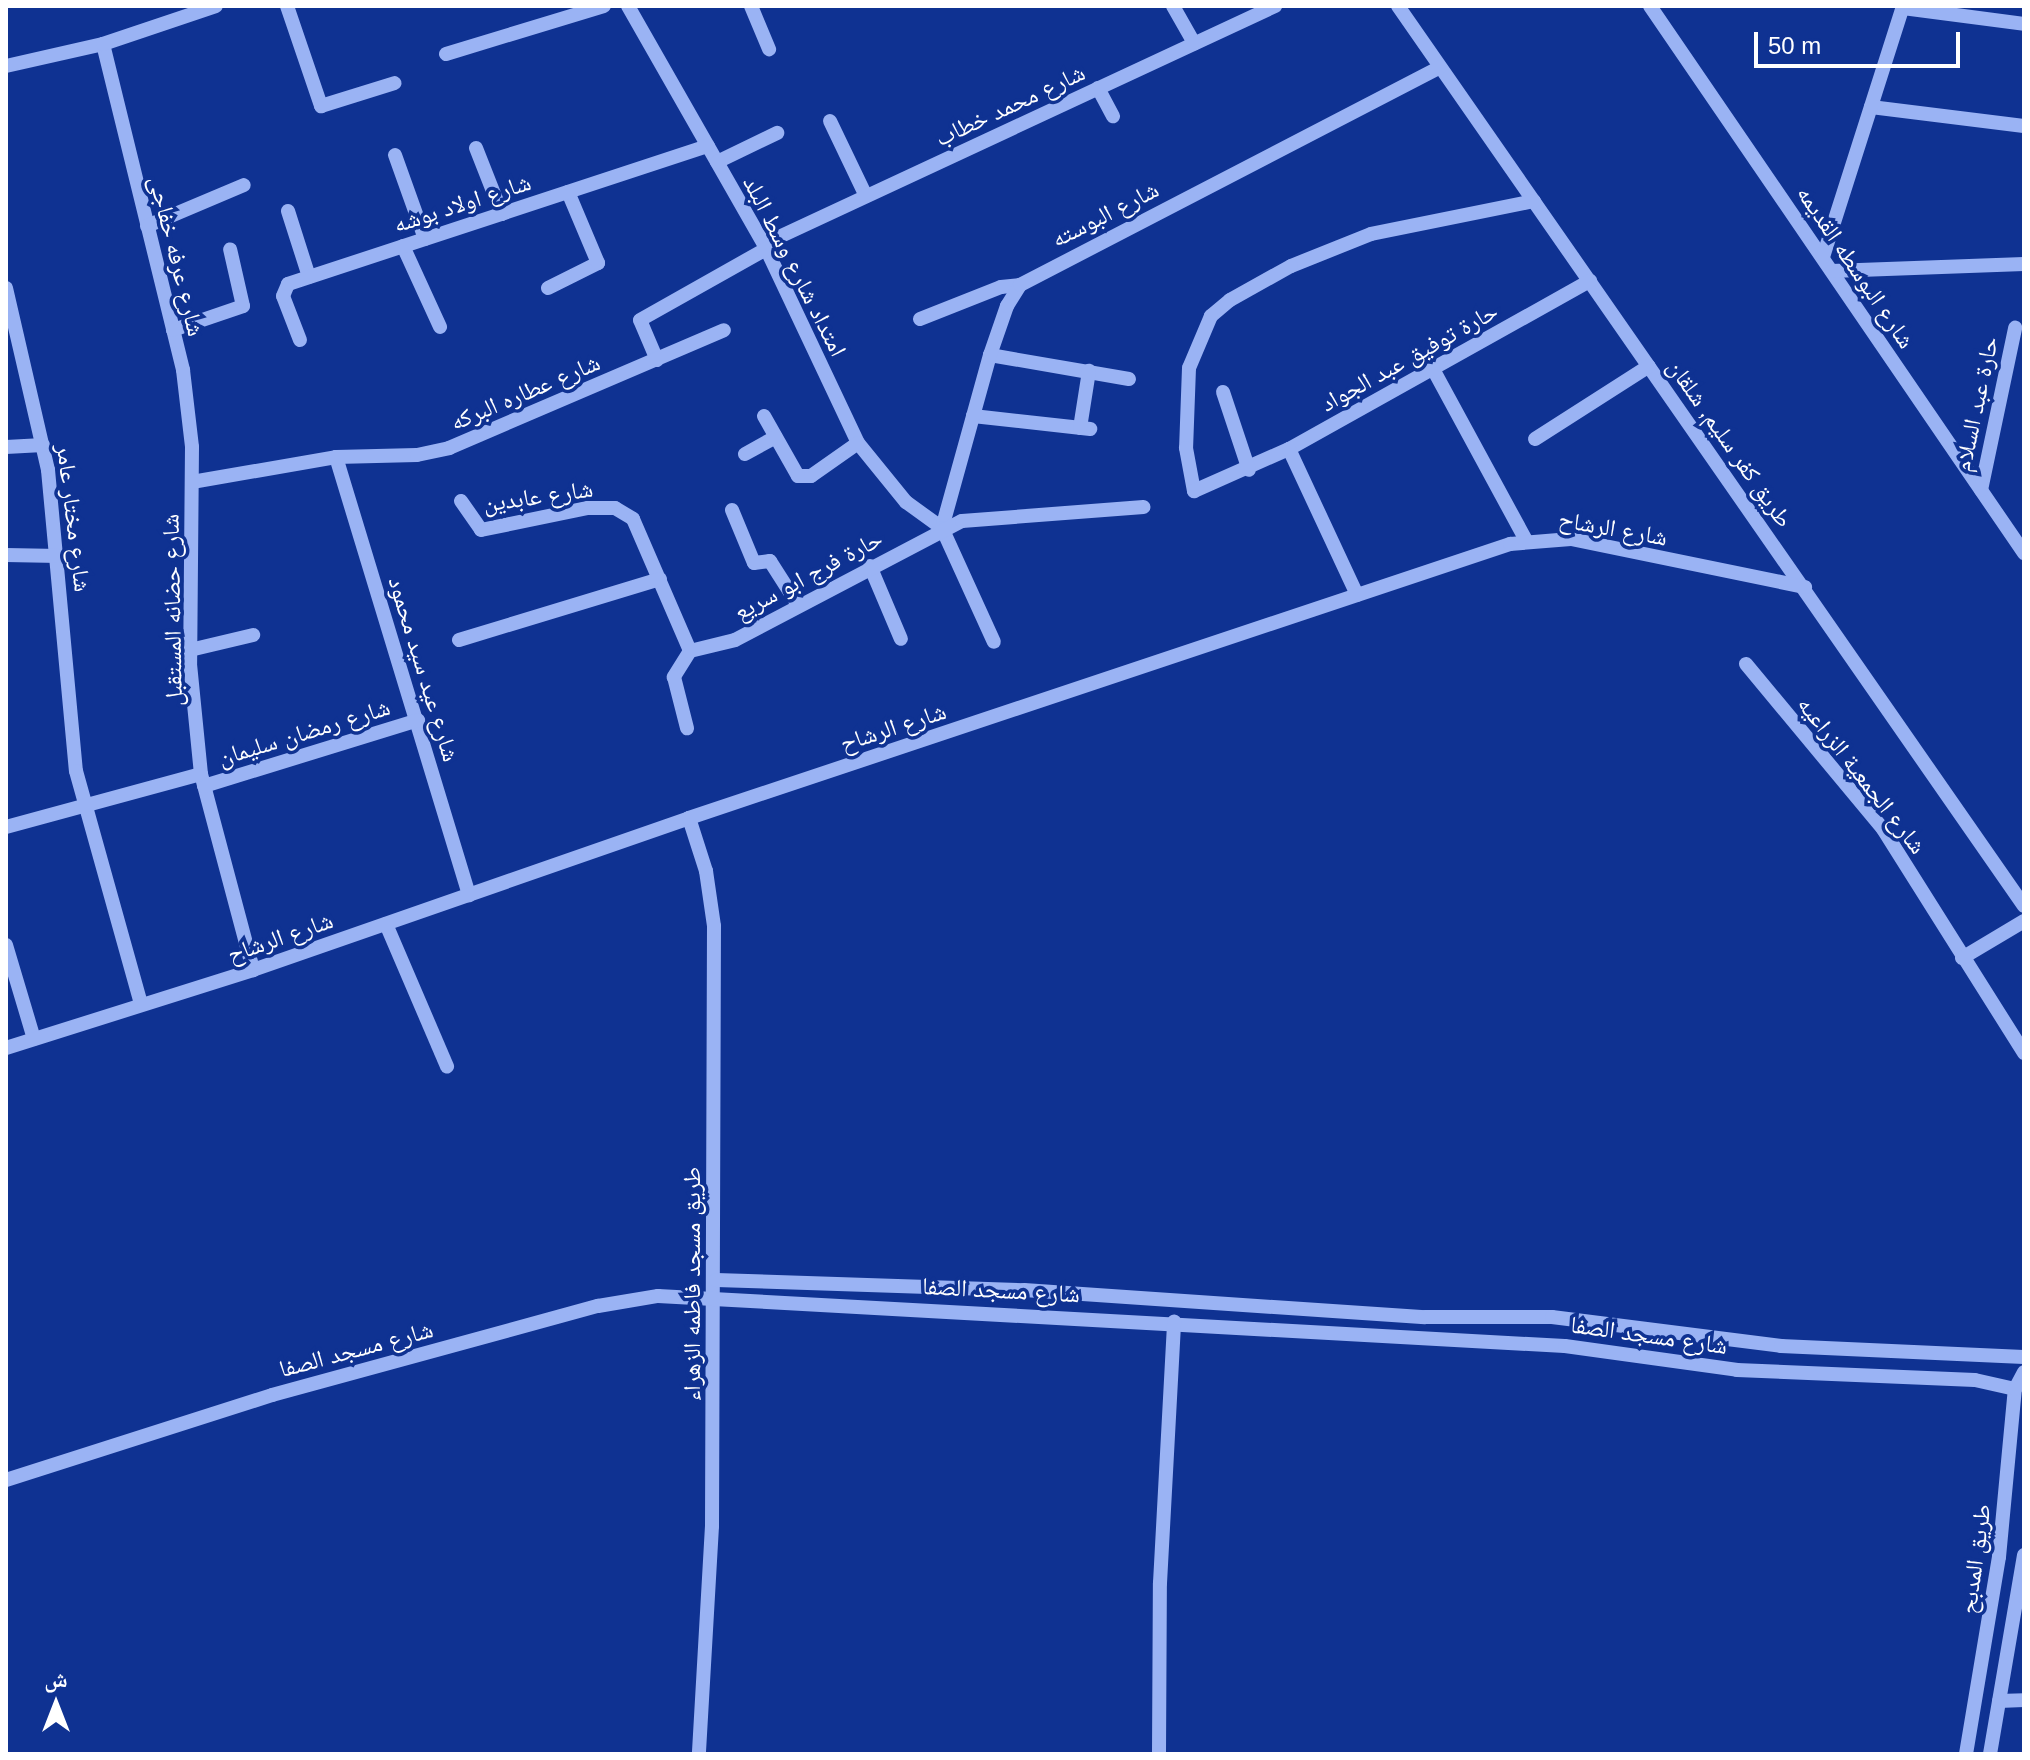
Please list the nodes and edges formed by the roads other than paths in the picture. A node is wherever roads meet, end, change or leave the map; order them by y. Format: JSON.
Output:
{"nodes":[{"id":1,"x":216,"y":6,"type":"edge"},
{"id":2,"x":287,"y":6,"type":"edge"},
{"id":3,"x":604,"y":6,"type":"edge"},
{"id":4,"x":628,"y":6,"type":"edge"},
{"id":5,"x":751,"y":6,"type":"edge"},
{"id":6,"x":1173,"y":6,"type":"edge"},
{"id":7,"x":1275,"y":6,"type":"edge"},
{"id":8,"x":1398,"y":6,"type":"edge"},
{"id":9,"x":1650,"y":6,"type":"edge"},
{"id":10,"x":1903,"y":7,"type":"edge"},
{"id":11,"x":2024,"y":24,"type":"edge"},
{"id":12,"x":1194,"y":43,"type":"junction"},
{"id":13,"x":103,"y":44,"type":"junction"},
{"id":14,"x":769,"y":49,"type":"dead end"},
{"id":15,"x":446,"y":54,"type":"dead end"},
{"id":16,"x":6,"y":66,"type":"edge"},
{"id":17,"x":1440,"y":67,"type":"junction"},
{"id":18,"x":395,"y":83,"type":"dead end"},
{"id":19,"x":1098,"y":88,"type":"junction"},
{"id":20,"x":1871,"y":107,"type":"junction"},
{"id":21,"x":1113,"y":116,"type":"dead end"},
{"id":22,"x":830,"y":121,"type":"dead end"},
{"id":23,"x":2024,"y":126,"type":"edge"},
{"id":24,"x":777,"y":133,"type":"dead end"},
{"id":25,"x":708,"y":146,"type":"junction"},
{"id":26,"x":476,"y":148,"type":"dead end"},
{"id":27,"x":395,"y":155,"type":"dead end"},
{"id":28,"x":717,"y":162,"type":"junction"},
{"id":29,"x":244,"y":185,"type":"dead end"},
{"id":30,"x":568,"y":192,"type":"junction"},
{"id":31,"x":866,"y":196,"type":"junction"},
{"id":32,"x":1534,"y":201,"type":"junction"},
{"id":33,"x":288,"y":211,"type":"dead end"},
{"id":34,"x":502,"y":214,"type":"junction"},
{"id":35,"x":147,"y":226,"type":"junction"},
{"id":36,"x":425,"y":239,"type":"junction"},
{"id":37,"x":403,"y":246,"type":"junction"},
{"id":38,"x":765,"y":246,"type":"junction"},
{"id":39,"x":230,"y":249,"type":"dead end"},
{"id":40,"x":1823,"y":257,"type":"junction"},
{"id":41,"x":2024,"y":264,"type":"edge"},
{"id":42,"x":1832,"y":271,"type":"junction"},
{"id":43,"x":309,"y":277,"type":"junction"},
{"id":44,"x":1590,"y":281,"type":"junction"},
{"id":45,"x":1020,"y":285,"type":"junction"},
{"id":46,"x":6,"y":288,"type":"edge"},
{"id":47,"x":548,"y":288,"type":"dead end"},
{"id":48,"x":920,"y":319,"type":"dead end"},
{"id":49,"x":440,"y":327,"type":"dead end"},
{"id":50,"x":2015,"y":328,"type":"dead end"},
{"id":51,"x":173,"y":330,"type":"junction"},
{"id":52,"x":724,"y":330,"type":"dead end"},
{"id":53,"x":300,"y":340,"type":"dead end"},
{"id":54,"x":990,"y":355,"type":"junction"},
{"id":55,"x":657,"y":360,"type":"junction"},
{"id":56,"x":1649,"y":366,"type":"junction"},
{"id":57,"x":1433,"y":369,"type":"junction"},
{"id":58,"x":1089,"y":371,"type":"junction"},
{"id":59,"x":1129,"y":379,"type":"dead end"},
{"id":60,"x":1223,"y":392,"type":"dead end"},
{"id":61,"x":764,"y":416,"type":"dead end"},
{"id":62,"x":973,"y":416,"type":"junction"},
{"id":63,"x":776,"y":437,"type":"junction"},
{"id":64,"x":1535,"y":439,"type":"dead end"},
{"id":65,"x":858,"y":443,"type":"junction"},
{"id":66,"x":43,"y":445,"type":"junction"},
{"id":67,"x":6,"y":447,"type":"edge"},
{"id":68,"x":1289,"y":449,"type":"junction"},
{"id":69,"x":745,"y":454,"type":"dead end"},
{"id":70,"x":336,"y":457,"type":"junction"},
{"id":71,"x":1249,"y":470,"type":"junction"},
{"id":72,"x":192,"y":482,"type":"junction"},
{"id":73,"x":1981,"y":490,"type":"junction"},
{"id":74,"x":461,"y":501,"type":"dead end"},
{"id":75,"x":1143,"y":507,"type":"dead end"},
{"id":76,"x":732,"y":510,"type":"dead end"},
{"id":77,"x":942,"y":528,"type":"junction"},
{"id":78,"x":1526,"y":540,"type":"junction"},
{"id":79,"x":2024,"y":553,"type":"edge"},
{"id":80,"x":6,"y":555,"type":"edge"},
{"id":81,"x":59,"y":556,"type":"junction"},
{"id":82,"x":870,"y":566,"type":"junction"},
{"id":83,"x":660,"y":579,"type":"junction"},
{"id":84,"x":1805,"y":587,"type":"junction"},
{"id":85,"x":1357,"y":595,"type":"junction"},
{"id":86,"x":798,"y":605,"type":"junction"},
{"id":87,"x":253,"y":635,"type":"dead end"},
{"id":88,"x":901,"y":639,"type":"dead end"},
{"id":89,"x":459,"y":640,"type":"dead end"},
{"id":90,"x":994,"y":642,"type":"dead end"},
{"id":91,"x":190,"y":650,"type":"junction"},
{"id":92,"x":690,"y":651,"type":"junction"},
{"id":93,"x":1746,"y":664,"type":"dead end"},
{"id":94,"x":418,"y":720,"type":"junction"},
{"id":95,"x":687,"y":728,"type":"dead end"},
{"id":96,"x":203,"y":780,"type":"junction"},
{"id":97,"x":83,"y":805,"type":"junction"},
{"id":98,"x":689,"y":818,"type":"junction"},
{"id":99,"x":6,"y":827,"type":"edge"},
{"id":100,"x":469,"y":895,"type":"junction"},
{"id":101,"x":2024,"y":906,"type":"edge"},
{"id":102,"x":2024,"y":921,"type":"edge"},
{"id":103,"x":386,"y":924,"type":"junction"},
{"id":104,"x":6,"y":945,"type":"edge"},
{"id":105,"x":1962,"y":958,"type":"junction"},
{"id":106,"x":253,"y":970,"type":"junction"},
{"id":107,"x":141,"y":1004,"type":"junction"},
{"id":108,"x":34,"y":1039,"type":"junction"},
{"id":109,"x":6,"y":1048,"type":"edge"},
{"id":110,"x":2024,"y":1053,"type":"edge"},
{"id":111,"x":447,"y":1066,"type":"dead end"},
{"id":112,"x":716,"y":1280,"type":"junction"},
{"id":113,"x":716,"y":1296,"type":"junction"},
{"id":114,"x":1174,"y":1321,"type":"junction"},
{"id":115,"x":2024,"y":1357,"type":"edge"},
{"id":116,"x":2024,"y":1372,"type":"edge"},
{"id":117,"x":2015,"y":1389,"type":"junction"},
{"id":118,"x":6,"y":1480,"type":"edge"},
{"id":119,"x":2024,"y":1555,"type":"edge"},
{"id":120,"x":2024,"y":1646,"type":"edge"},
{"id":121,"x":2008,"y":1647,"type":"junction"},
{"id":122,"x":2024,"y":1700,"type":"edge"},
{"id":123,"x":1999,"y":1701,"type":"junction"},
{"id":124,"x":699,"y":1754,"type":"edge"},
{"id":125,"x":1159,"y":1754,"type":"edge"},
{"id":126,"x":1966,"y":1754,"type":"edge"},
{"id":127,"x":1990,"y":1754,"type":"edge"}],
"edges":[{"from":1,"to":13,"type":"street"},
{"from":2,"to":18,"type":"street"},
{"from":3,"to":15,"type":"street"},
{"from":4,"to":25,"type":"street","name":"امتداد شارع وسط البلد"},
{"from":5,"to":14,"type":"street"},
{"from":6,"to":12,"type":"street"},
{"from":7,"to":12,"type":"street","name":"شارع محمد خطاب"},
{"from":8,"to":17,"type":"street","name":"طريق كفر سليم, شلقان"},
{"from":9,"to":40,"type":"street","name":"شارع البوسطه القديمه"},
{"from":10,"to":11,"type":"street"},
{"from":10,"to":20,"type":"street"},
{"from":12,"to":19,"type":"street","name":"شارع محمد خطاب"},
{"from":13,"to":16,"type":"street"},
{"from":13,"to":35,"type":"street","name":"شارع عرفه خفاجى"},
{"from":17,"to":32,"type":"street","name":"طريق كفر سليم, شلقان"},
{"from":17,"to":45,"type":"street","name":"شارع البوسته"},
{"from":19,"to":21,"type":"street"},
{"from":19,"to":31,"type":"street","name":"شارع محمد خطاب"},
{"from":20,"to":23,"type":"street"},
{"from":20,"to":40,"type":"street"},
{"from":22,"to":31,"type":"street"},
{"from":24,"to":28,"type":"street"},
{"from":25,"to":28,"type":"street","name":"امتداد شارع وسط البلد"},
{"from":25,"to":30,"type":"street","name":"شارع اولاد بوشه"},
{"from":26,"to":34,"type":"street"},
{"from":27,"to":36,"type":"street"},
{"from":28,"to":38,"type":"street","name":"امتداد شارع وسط البلد"},
{"from":29,"to":35,"type":"street"},
{"from":30,"to":34,"type":"street","name":"شارع اولاد بوشه"},
{"from":30,"to":47,"type":"street"},
{"from":31,"to":38,"type":"street","name":"شارع محمد خطاب"},
{"from":32,"to":44,"type":"street","name":"طريق كفر سليم, شلقان"},
{"from":32,"to":71,"type":"street","name":"حارة توفيق عبد الجواد"},
{"from":33,"to":43,"type":"street"},
{"from":34,"to":36,"type":"street","name":"شارع اولاد بوشه"},
{"from":35,"to":51,"type":"street","name":"شارع عرفه خفاجى"},
{"from":36,"to":37,"type":"street","name":"شارع اولاد بوشه"},
{"from":37,"to":43,"type":"street","name":"شارع اولاد بوشه"},
{"from":37,"to":49,"type":"street"},
{"from":38,"to":55,"type":"street","name":"شارع محمد خطاب"},
{"from":38,"to":65,"type":"street","name":"امتداد شارع وسط البلد"},
{"from":39,"to":51,"type":"street"},
{"from":40,"to":42,"type":"street","name":"شارع البوسطه القديمه"},
{"from":41,"to":42,"type":"street"},
{"from":42,"to":73,"type":"street","name":"شارع البوسطه القديمه"},
{"from":43,"to":53,"type":"street","name":"شارع اولاد بوشه"},
{"from":44,"to":56,"type":"street","name":"طريق كفر سليم, شلقان"},
{"from":44,"to":57,"type":"street","name":"حارة توفيق عبد الجواد"},
{"from":45,"to":48,"type":"street","name":"شارع البوسته"},
{"from":45,"to":54,"type":"street"},
{"from":46,"to":66,"type":"street","name":"شارع مختار عامر"},
{"from":50,"to":73,"type":"street","name":"حارة عبد السلام"},
{"from":51,"to":72,"type":"street","name":"شارع عرفه خفاجى"},
{"from":52,"to":55,"type":"street","name":"شارع عطاره البركه"},
{"from":54,"to":58,"type":"street"},
{"from":54,"to":62,"type":"street"},
{"from":55,"to":70,"type":"street","name":"شارع عطاره البركه"},
{"from":56,"to":64,"type":"street"},
{"from":56,"to":84,"type":"street","name":"طريق كفر سليم, شلقان"},
{"from":57,"to":68,"type":"street","name":"حارة توفيق عبد الجواد"},
{"from":57,"to":78,"type":"street"},
{"from":58,"to":59,"type":"street"},
{"from":58,"to":62,"type":"street"},
{"from":60,"to":71,"type":"street"},
{"from":61,"to":63,"type":"street"},
{"from":62,"to":77,"type":"street"},
{"from":63,"to":65,"type":"street"},
{"from":63,"to":69,"type":"street"},
{"from":65,"to":77,"type":"street","name":"امتداد شارع وسط البلد"},
{"from":66,"to":67,"type":"street"},
{"from":66,"to":81,"type":"street","name":"شارع مختار عامر"},
{"from":68,"to":71,"type":"street","name":"حارة توفيق عبد الجواد"},
{"from":68,"to":85,"type":"street"},
{"from":70,"to":72,"type":"street","name":"شارع عطاره البركه"},
{"from":70,"to":94,"type":"street","name":"شارع عيد سيد محمود"},
{"from":72,"to":91,"type":"street","name":"شارع حضانه المستقبل"},
{"from":73,"to":79,"type":"street","name":"شارع البوسطه القديمه"},
{"from":74,"to":83,"type":"street","name":"شارع عابدين"},
{"from":75,"to":77,"type":"street","name":"حارة فرج ابو سريع"},
{"from":76,"to":86,"type":"street"},
{"from":77,"to":82,"type":"street","name":"حارة فرج ابو سريع"},
{"from":77,"to":90,"type":"street"},
{"from":78,"to":84,"type":"street","name":"شارع الرشاح"},
{"from":78,"to":85,"type":"street","name":"شارع الرشاح"},
{"from":80,"to":81,"type":"street"},
{"from":81,"to":97,"type":"street","name":"شارع مختار عامر"},
{"from":82,"to":86,"type":"street","name":"حارة فرج ابو سريع"},
{"from":82,"to":88,"type":"street"},
{"from":83,"to":89,"type":"street"},
{"from":83,"to":92,"type":"street"},
{"from":84,"to":101,"type":"street","name":"طريق كفر سليم, شلقان"},
{"from":85,"to":98,"type":"street","name":"شارع الرشاح"},
{"from":86,"to":92,"type":"street","name":"حارة فرج ابو سريع"},
{"from":87,"to":91,"type":"street"},
{"from":91,"to":96,"type":"street","name":"شارع حضانه المستقبل"},
{"from":92,"to":95,"type":"street"},
{"from":93,"to":105,"type":"street","name":"شارع الجمعية الزراعيه"},
{"from":94,"to":96,"type":"street","name":"شارع رمضان سليمان"},
{"from":94,"to":100,"type":"street","name":"شارع عيد سيد محمود"},
{"from":96,"to":97,"type":"street","name":"شارع رمضان سليمان"},
{"from":96,"to":106,"type":"street","name":"شارع حضانه المستقبل"},
{"from":97,"to":99,"type":"street","name":"شارع رمضان سليمان"},
{"from":97,"to":107,"type":"street","name":"شارع مختار عامر"},
{"from":98,"to":100,"type":"street","name":"شارع الرشاح"},
{"from":98,"to":112,"type":"street","name":"طريق مسجد فاطمه الزهراء"},
{"from":100,"to":103,"type":"street","name":"شارع الرشاح"},
{"from":102,"to":105,"type":"street"},
{"from":103,"to":106,"type":"street","name":"شارع الرشاح"},
{"from":103,"to":111,"type":"street"},
{"from":104,"to":108,"type":"street"},
{"from":105,"to":110,"type":"street","name":"شارع الجمعية الزراعيه"},
{"from":106,"to":107,"type":"street","name":"شارع الرشاح"},
{"from":107,"to":108,"type":"street","name":"شارع الرشاح"},
{"from":108,"to":109,"type":"street","name":"شارع الرشاح"},
{"from":112,"to":113,"type":"street","name":"طريق مسجد فاطمه الزهراء"},
{"from":112,"to":115,"type":"street","name":"شارع مسجد الصفا"},
{"from":113,"to":114,"type":"street","name":"شارع مسجد الصفا"},
{"from":113,"to":118,"type":"street","name":"شارع مسجد الصفا"},
{"from":113,"to":124,"type":"street","name":"طريق مسجد فاطمه الزهراء"},
{"from":114,"to":117,"type":"street","name":"شارع مسجد الصفا"},
{"from":114,"to":125,"type":"street"},
{"from":116,"to":117,"type":"street","name":"طريق المدبح"},
{"from":117,"to":126,"type":"street","name":"طريق المدبح"},
{"from":119,"to":121,"type":"street","name":"طريق المدبح"},
{"from":120,"to":121,"type":"street"},
{"from":121,"to":123,"type":"street","name":"طريق المدبح"},
{"from":122,"to":123,"type":"street"},
{"from":123,"to":127,"type":"street","name":"طريق المدبح"}]}
